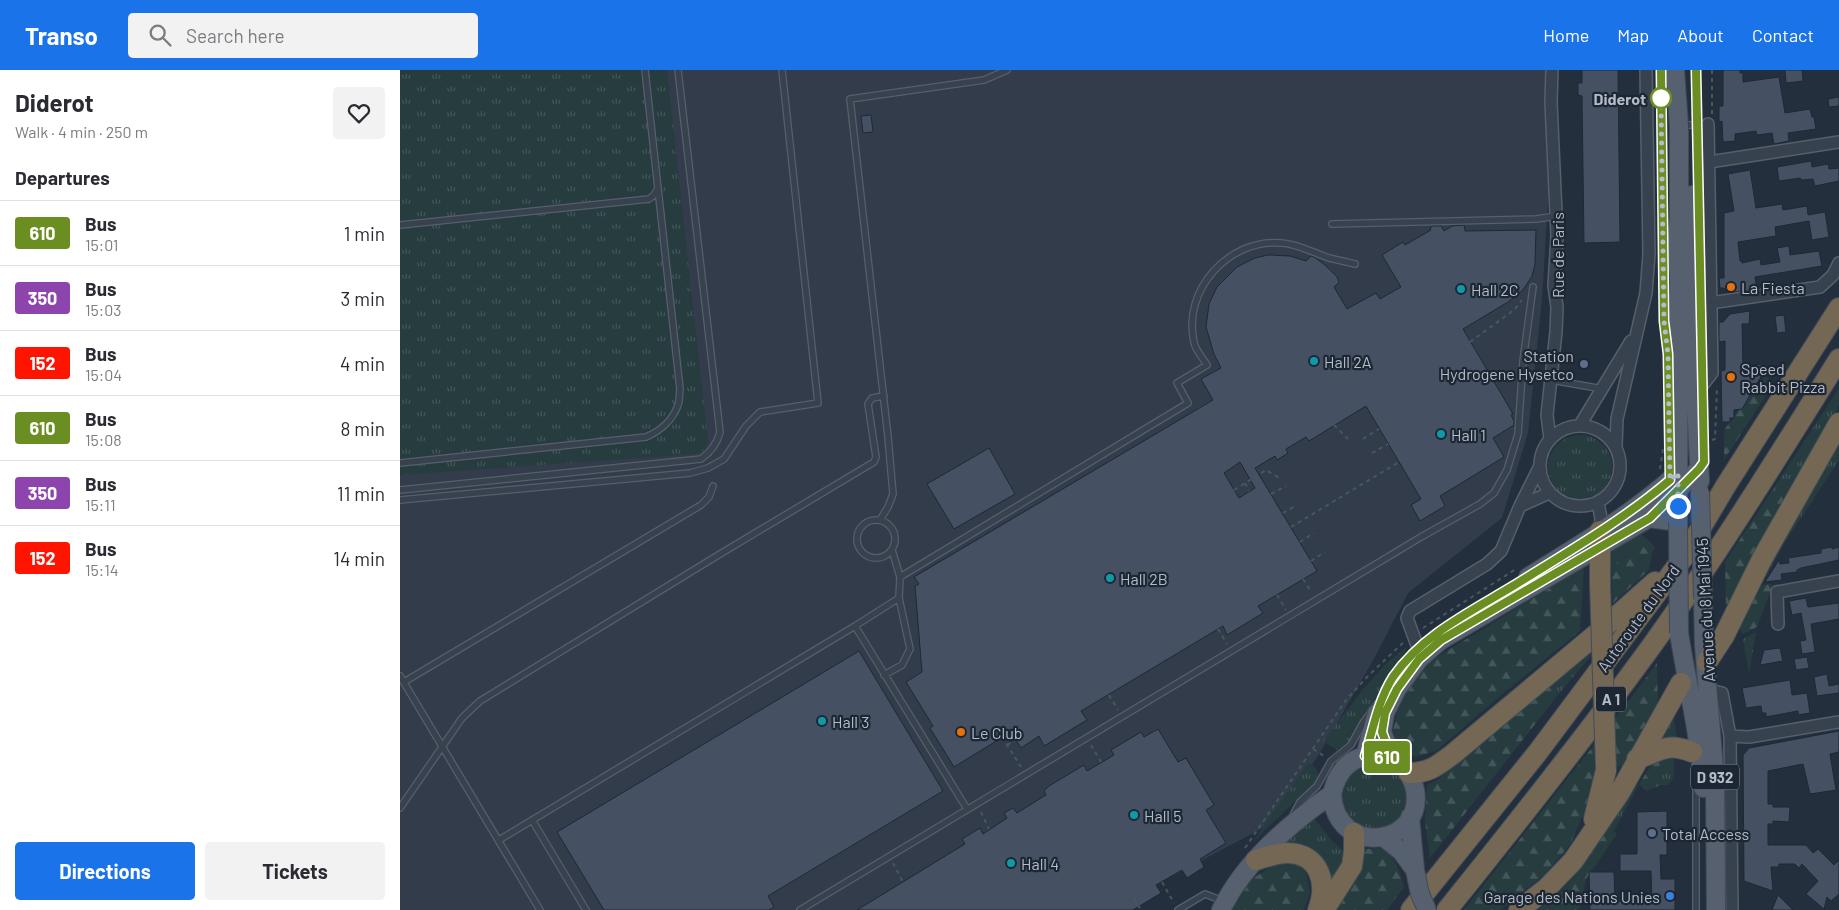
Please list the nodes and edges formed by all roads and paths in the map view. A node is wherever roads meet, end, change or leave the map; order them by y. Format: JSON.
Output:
{"nodes":[{"id":1,"x":645,"y":70,"type":"edge"},
{"id":2,"x":678,"y":70,"type":"edge"},
{"id":3,"x":782,"y":70,"type":"edge"},
{"id":4,"x":1007,"y":70,"type":"edge"},
{"id":5,"x":1552,"y":70,"type":"edge"},
{"id":6,"x":1646,"y":70,"type":"edge"},
{"id":7,"x":1661,"y":70,"type":"edge"},
{"id":8,"x":1674,"y":70,"type":"edge"},
{"id":9,"x":1687,"y":70,"type":"edge"},
{"id":10,"x":1696,"y":70,"type":"edge"},
{"id":11,"x":1712,"y":70,"type":"edge"},
{"id":12,"x":1712,"y":105,"type":"dead end"},
{"id":13,"x":1698,"y":125,"type":"junction"},
{"id":14,"x":1839,"y":142,"type":"edge"},
{"id":15,"x":1709,"y":162,"type":"junction"},
{"id":16,"x":658,"y":188,"type":"junction"},
{"id":17,"x":1698,"y":202,"type":"dead end"},
{"id":18,"x":1557,"y":216,"type":"junction"},
{"id":19,"x":1332,"y":224,"type":"dead end"},
{"id":20,"x":400,"y":225,"type":"edge"},
{"id":21,"x":1355,"y":264,"type":"dead end"},
{"id":22,"x":1839,"y":264,"type":"edge"},
{"id":23,"x":1533,"y":287,"type":"dead end"},
{"id":24,"x":1524,"y":298,"type":"dead end"},
{"id":25,"x":1710,"y":303,"type":"junction"},
{"id":26,"x":1839,"y":308,"type":"edge"},
{"id":27,"x":1637,"y":330,"type":"junction"},
{"id":28,"x":1470,"y":342,"type":"dead end"},
{"id":29,"x":1839,"y":359,"type":"edge"},
{"id":30,"x":1551,"y":380,"type":"junction"},
{"id":31,"x":1703,"y":382,"type":"junction"},
{"id":32,"x":1603,"y":389,"type":"junction"},
{"id":33,"x":884,"y":396,"type":"junction"},
{"id":34,"x":1839,"y":423,"type":"edge"},
{"id":35,"x":1580,"y":425,"type":"junction"},
{"id":36,"x":1334,"y":426,"type":"dead end"},
{"id":37,"x":1379,"y":429,"type":"dead end"},
{"id":38,"x":1363,"y":438,"type":"dead end"},
{"id":39,"x":1348,"y":439,"type":"dead end"},
{"id":40,"x":1550,"y":439,"type":"junction"},
{"id":41,"x":1388,"y":444,"type":"dead end"},
{"id":42,"x":1670,"y":444,"type":"dead end"},
{"id":43,"x":1616,"y":446,"type":"junction"},
{"id":44,"x":1372,"y":454,"type":"dead end"},
{"id":45,"x":400,"y":462,"type":"edge"},
{"id":46,"x":1399,"y":462,"type":"dead end"},
{"id":47,"x":1539,"y":468,"type":"junction"},
{"id":48,"x":1702,"y":476,"type":"junction"},
{"id":49,"x":1282,"y":479,"type":"dead end"},
{"id":50,"x":1673,"y":482,"type":"junction"},
{"id":51,"x":1244,"y":483,"type":"junction"},
{"id":52,"x":713,"y":486,"type":"dead end"},
{"id":53,"x":1286,"y":486,"type":"dead end"},
{"id":54,"x":400,"y":490,"type":"edge"},
{"id":55,"x":1234,"y":490,"type":"dead end"},
{"id":56,"x":1249,"y":491,"type":"dead end"},
{"id":57,"x":1550,"y":493,"type":"junction"},
{"id":58,"x":1271,"y":494,"type":"dead end"},
{"id":59,"x":400,"y":500,"type":"edge"},
{"id":60,"x":1598,"y":502,"type":"junction"},
{"id":61,"x":1297,"y":505,"type":"dead end"},
{"id":62,"x":1520,"y":506,"type":"junction"},
{"id":63,"x":1283,"y":513,"type":"dead end"},
{"id":64,"x":1650,"y":518,"type":"junction"},
{"id":65,"x":880,"y":520,"type":"junction"},
{"id":66,"x":1674,"y":525,"type":"junction"},
{"id":67,"x":1291,"y":527,"type":"dead end"},
{"id":68,"x":1314,"y":533,"type":"dead end"},
{"id":69,"x":1600,"y":540,"type":"junction"},
{"id":70,"x":1300,"y":542,"type":"dead end"},
{"id":71,"x":892,"y":550,"type":"junction"},
{"id":72,"x":1325,"y":552,"type":"dead end"},
{"id":73,"x":1683,"y":558,"type":"junction"},
{"id":74,"x":1311,"y":561,"type":"dead end"},
{"id":75,"x":900,"y":577,"type":"junction"},
{"id":76,"x":1303,"y":579,"type":"dead end"},
{"id":77,"x":1839,"y":581,"type":"edge"},
{"id":78,"x":1277,"y":595,"type":"dead end"},
{"id":79,"x":899,"y":598,"type":"junction"},
{"id":80,"x":1316,"y":602,"type":"junction"},
{"id":81,"x":1290,"y":617,"type":"junction"},
{"id":82,"x":1778,"y":624,"type":"dead end"},
{"id":83,"x":855,"y":626,"type":"junction"},
{"id":84,"x":1218,"y":629,"type":"dead end"},
{"id":85,"x":1418,"y":648,"type":"junction"},
{"id":86,"x":1232,"y":651,"type":"junction"},
{"id":87,"x":1710,"y":654,"type":"junction"},
{"id":88,"x":1676,"y":658,"type":"dead end"},
{"id":89,"x":884,"y":675,"type":"junction"},
{"id":90,"x":400,"y":676,"type":"edge"},
{"id":91,"x":404,"y":682,"type":"junction"},
{"id":92,"x":1684,"y":687,"type":"junction"},
{"id":93,"x":1714,"y":691,"type":"junction"},
{"id":94,"x":1109,"y":695,"type":"dead end"},
{"id":95,"x":1381,"y":699,"type":"junction"},
{"id":96,"x":1123,"y":717,"type":"junction"},
{"id":97,"x":1839,"y":722,"type":"edge"},
{"id":98,"x":1730,"y":736,"type":"junction"},
{"id":99,"x":1002,"y":737,"type":"dead end"},
{"id":100,"x":1087,"y":738,"type":"junction"},
{"id":101,"x":1016,"y":740,"type":"dead end"},
{"id":102,"x":1007,"y":745,"type":"junction"},
{"id":103,"x":442,"y":747,"type":"junction"},
{"id":104,"x":1313,"y":749,"type":"dead end"},
{"id":105,"x":1694,"y":754,"type":"junction"},
{"id":106,"x":1365,"y":756,"type":"junction"},
{"id":107,"x":1392,"y":759,"type":"junction"},
{"id":108,"x":1637,"y":759,"type":"junction"},
{"id":109,"x":1331,"y":761,"type":"junction"},
{"id":110,"x":1101,"y":762,"type":"dead end"},
{"id":111,"x":1409,"y":773,"type":"junction"},
{"id":112,"x":1026,"y":775,"type":"junction"},
{"id":113,"x":1722,"y":777,"type":"dead end"},
{"id":114,"x":1695,"y":782,"type":"dead end"},
{"id":115,"x":1332,"y":794,"type":"junction"},
{"id":116,"x":976,"y":804,"type":"junction"},
{"id":117,"x":400,"y":808,"type":"edge"},
{"id":118,"x":967,"y":810,"type":"junction"},
{"id":119,"x":1336,"y":815,"type":"junction"},
{"id":120,"x":1302,"y":816,"type":"junction"},
{"id":121,"x":1410,"y":818,"type":"junction"},
{"id":122,"x":532,"y":820,"type":"junction"},
{"id":123,"x":989,"y":829,"type":"dead end"},
{"id":124,"x":1284,"y":833,"type":"junction"},
{"id":125,"x":1354,"y":833,"type":"junction"},
{"id":126,"x":1383,"y":837,"type":"junction"},
{"id":127,"x":498,"y":840,"type":"junction"},
{"id":128,"x":1582,"y":848,"type":"junction"},
{"id":129,"x":1723,"y":850,"type":"dead end"},
{"id":130,"x":890,"y":856,"type":"junction"},
{"id":131,"x":1256,"y":860,"type":"junction"},
{"id":132,"x":1415,"y":870,"type":"junction"},
{"id":133,"x":903,"y":882,"type":"dead end"},
{"id":134,"x":1162,"y":882,"type":"dead end"},
{"id":135,"x":1134,"y":898,"type":"dead end"},
{"id":136,"x":1223,"y":906,"type":"edge"},
{"id":137,"x":540,"y":910,"type":"edge"},
{"id":138,"x":586,"y":910,"type":"edge"},
{"id":139,"x":802,"y":910,"type":"edge"},
{"id":140,"x":1141,"y":910,"type":"edge"},
{"id":141,"x":1178,"y":910,"type":"edge"},
{"id":142,"x":1318,"y":910,"type":"edge"},
{"id":143,"x":1324,"y":910,"type":"edge"},
{"id":144,"x":1411,"y":910,"type":"edge"},
{"id":145,"x":1427,"y":910,"type":"edge"},
{"id":146,"x":1447,"y":910,"type":"edge"},
{"id":147,"x":1519,"y":910,"type":"edge"},
{"id":148,"x":1696,"y":910,"type":"edge"},
{"id":149,"x":1705,"y":910,"type":"edge"},
{"id":150,"x":1716,"y":910,"type":"edge"},
{"id":151,"x":1732,"y":910,"type":"edge"}],
"edges":[{"from":1,"to":16,"type":"lane"},
{"from":2,"to":54,"type":"lane"},
{"from":3,"to":59,"type":"lane"},
{"from":4,"to":33,"type":"lane"},
{"from":5,"to":18,"type":"street","name":"Rue de Paris"},
{"from":6,"to":27,"type":"street"},
{"from":7,"to":42,"type":"lane"},
{"from":8,"to":50,"type":"main road","name":"Avenue du 8 Mai 1945","number":"D 932"},
{"from":9,"to":13,"type":"main road","name":"Avenue du 8 Mai 1945"},
{"from":10,"to":13,"type":"lane"},
{"from":11,"to":12,"type":"path"},
{"from":13,"to":15,"type":"street","name":"Avenue du 8 Mai 1945"},
{"from":13,"to":17,"type":"lane"},
{"from":13,"to":31,"type":"main road","name":"Avenue du 8 Mai 1945"},
{"from":14,"to":15,"type":"street"},
{"from":15,"to":25,"type":"street","name":"Avenue du 8 Mai 1945"},
{"from":16,"to":20,"type":"lane"},
{"from":16,"to":45,"type":"lane"},
{"from":18,"to":19,"type":"lane"},
{"from":18,"to":30,"type":"street","name":"Rue de Paris"},
{"from":21,"to":75,"type":"lane"},
{"from":22,"to":25,"type":"street"},
{"from":23,"to":80,"type":"lane"},
{"from":24,"to":28,"type":"path"},
{"from":25,"to":31,"type":"street","name":"Avenue du 8 Mai 1945"},
{"from":26,"to":73,"type":"highway","name":"Autoroute du Nord","number":"A 1"},
{"from":27,"to":32,"type":"street"},
{"from":27,"to":43,"type":"street"},
{"from":29,"to":146,"type":"highway","name":"Autoroute du Nord","number":"A 1"},
{"from":30,"to":32,"type":"lane"},
{"from":30,"to":40,"type":"street","name":"Rue de Paris"},
{"from":31,"to":48,"type":"main road","name":"Avenue du 8 Mai 1945"},
{"from":32,"to":35,"type":"street"},
{"from":33,"to":65,"type":"lane"},
{"from":33,"to":103,"type":"lane"},
{"from":34,"to":87,"type":"highway"},
{"from":35,"to":40,"type":"street"},
{"from":35,"to":43,"type":"street"},
{"from":36,"to":39,"type":"path"},
{"from":37,"to":38,"type":"path"},
{"from":40,"to":47,"type":"street"},
{"from":41,"to":44,"type":"path"},
{"from":43,"to":60,"type":"street"},
{"from":46,"to":67,"type":"path"},
{"from":47,"to":57,"type":"street"},
{"from":47,"to":62,"type":"street"},
{"from":48,"to":50,"type":"main road"},
{"from":48,"to":87,"type":"main road","name":"Avenue du 8 Mai 1945","bridge":true},
{"from":49,"to":51,"type":"path"},
{"from":50,"to":64,"type":"main road"},
{"from":50,"to":66,"type":"main road","name":"Avenue du 8 Mai 1945","number":"D 932"},
{"from":50,"to":69,"type":"main road"},
{"from":51,"to":55,"type":"path"},
{"from":51,"to":56,"type":"path"},
{"from":52,"to":91,"type":"lane"},
{"from":53,"to":58,"type":"path"},
{"from":57,"to":60,"type":"street"},
{"from":57,"to":62,"type":"street"},
{"from":60,"to":69,"type":"street"},
{"from":61,"to":63,"type":"path"},
{"from":62,"to":85,"type":"street"},
{"from":64,"to":66,"type":"main road"},
{"from":64,"to":69,"type":"main road"},
{"from":65,"to":71,"type":"lane"},
{"from":65,"to":71,"type":"lane"},
{"from":66,"to":92,"type":"main road","name":"Avenue du 8 Mai 1945","number":"D 932","bridge":true},
{"from":68,"to":70,"type":"path"},
{"from":69,"to":85,"type":"main road"},
{"from":69,"to":107,"type":"main road"},
{"from":69,"to":128,"type":"highway","bridge":true},
{"from":71,"to":75,"type":"lane"},
{"from":72,"to":74,"type":"path"},
{"from":73,"to":111,"type":"highway"},
{"from":73,"to":144,"type":"highway","name":"Autoroute du Nord","number":"A 1"},
{"from":75,"to":79,"type":"lane"},
{"from":76,"to":80,"type":"path"},
{"from":77,"to":82,"type":"street"},
{"from":78,"to":81,"type":"path"},
{"from":79,"to":83,"type":"lane"},
{"from":79,"to":89,"type":"lane"},
{"from":80,"to":81,"type":"lane"},
{"from":81,"to":86,"type":"lane"},
{"from":83,"to":89,"type":"lane"},
{"from":83,"to":122,"type":"lane"},
{"from":84,"to":86,"type":"path"},
{"from":85,"to":95,"type":"main road"},
{"from":86,"to":96,"type":"lane"},
{"from":87,"to":92,"type":"main road"},
{"from":87,"to":93,"type":"main road","name":"Avenue du 8 Mai 1945","number":"D 932"},
{"from":88,"to":92,"type":"lane"},
{"from":89,"to":118,"type":"lane"},
{"from":90,"to":91,"type":"lane"},
{"from":91,"to":103,"type":"lane"},
{"from":92,"to":105,"type":"main road","name":"Avenue du 8 Mai 1945","number":"D 932"},
{"from":92,"to":108,"type":"highway"},
{"from":93,"to":98,"type":"street"},
{"from":93,"to":150,"type":"main road","name":"Avenue du 8 Mai 1945","number":"D 932"},
{"from":94,"to":96,"type":"path"},
{"from":95,"to":106,"type":"main road"},
{"from":95,"to":109,"type":"lane"},
{"from":96,"to":100,"type":"lane"},
{"from":97,"to":98,"type":"street"},
{"from":98,"to":151,"type":"street"},
{"from":99,"to":102,"type":"path"},
{"from":100,"to":110,"type":"path"},
{"from":100,"to":112,"type":"lane"},
{"from":101,"to":102,"type":"path"},
{"from":102,"to":112,"type":"path"},
{"from":103,"to":117,"type":"lane"},
{"from":103,"to":127,"type":"lane"},
{"from":104,"to":109,"type":"path"},
{"from":105,"to":108,"type":"highway"},
{"from":105,"to":149,"type":"main road","name":"Avenue du 8 Mai 1945","number":"D 932"},
{"from":106,"to":107,"type":"main road"},
{"from":106,"to":115,"type":"main road"},
{"from":107,"to":111,"type":"main road"},
{"from":108,"to":128,"type":"highway"},
{"from":109,"to":124,"type":"lane"},
{"from":111,"to":121,"type":"main road"},
{"from":112,"to":116,"type":"lane"},
{"from":113,"to":129,"type":"lane"},
{"from":114,"to":148,"type":"lane"},
{"from":115,"to":119,"type":"main road"},
{"from":115,"to":120,"type":"main road"},
{"from":116,"to":118,"type":"lane"},
{"from":116,"to":123,"type":"path"},
{"from":118,"to":130,"type":"lane"},
{"from":119,"to":120,"type":"main road"},
{"from":119,"to":125,"type":"main road"},
{"from":120,"to":124,"type":"main road"},
{"from":121,"to":126,"type":"main road"},
{"from":121,"to":132,"type":"main road"},
{"from":122,"to":127,"type":"lane"},
{"from":122,"to":138,"type":"lane"},
{"from":124,"to":131,"type":"main road"},
{"from":125,"to":126,"type":"main road"},
{"from":125,"to":143,"type":"highway"},
{"from":126,"to":132,"type":"main road"},
{"from":127,"to":137,"type":"lane"},
{"from":128,"to":147,"type":"highway"},
{"from":130,"to":133,"type":"path"},
{"from":130,"to":139,"type":"lane"},
{"from":131,"to":136,"type":"main road"},
{"from":131,"to":142,"type":"highway"},
{"from":132,"to":145,"type":"main road","bridge":true},
{"from":134,"to":141,"type":"path"},
{"from":135,"to":140,"type":"path"},
{"from":136,"to":141,"type":"lane"}]}
